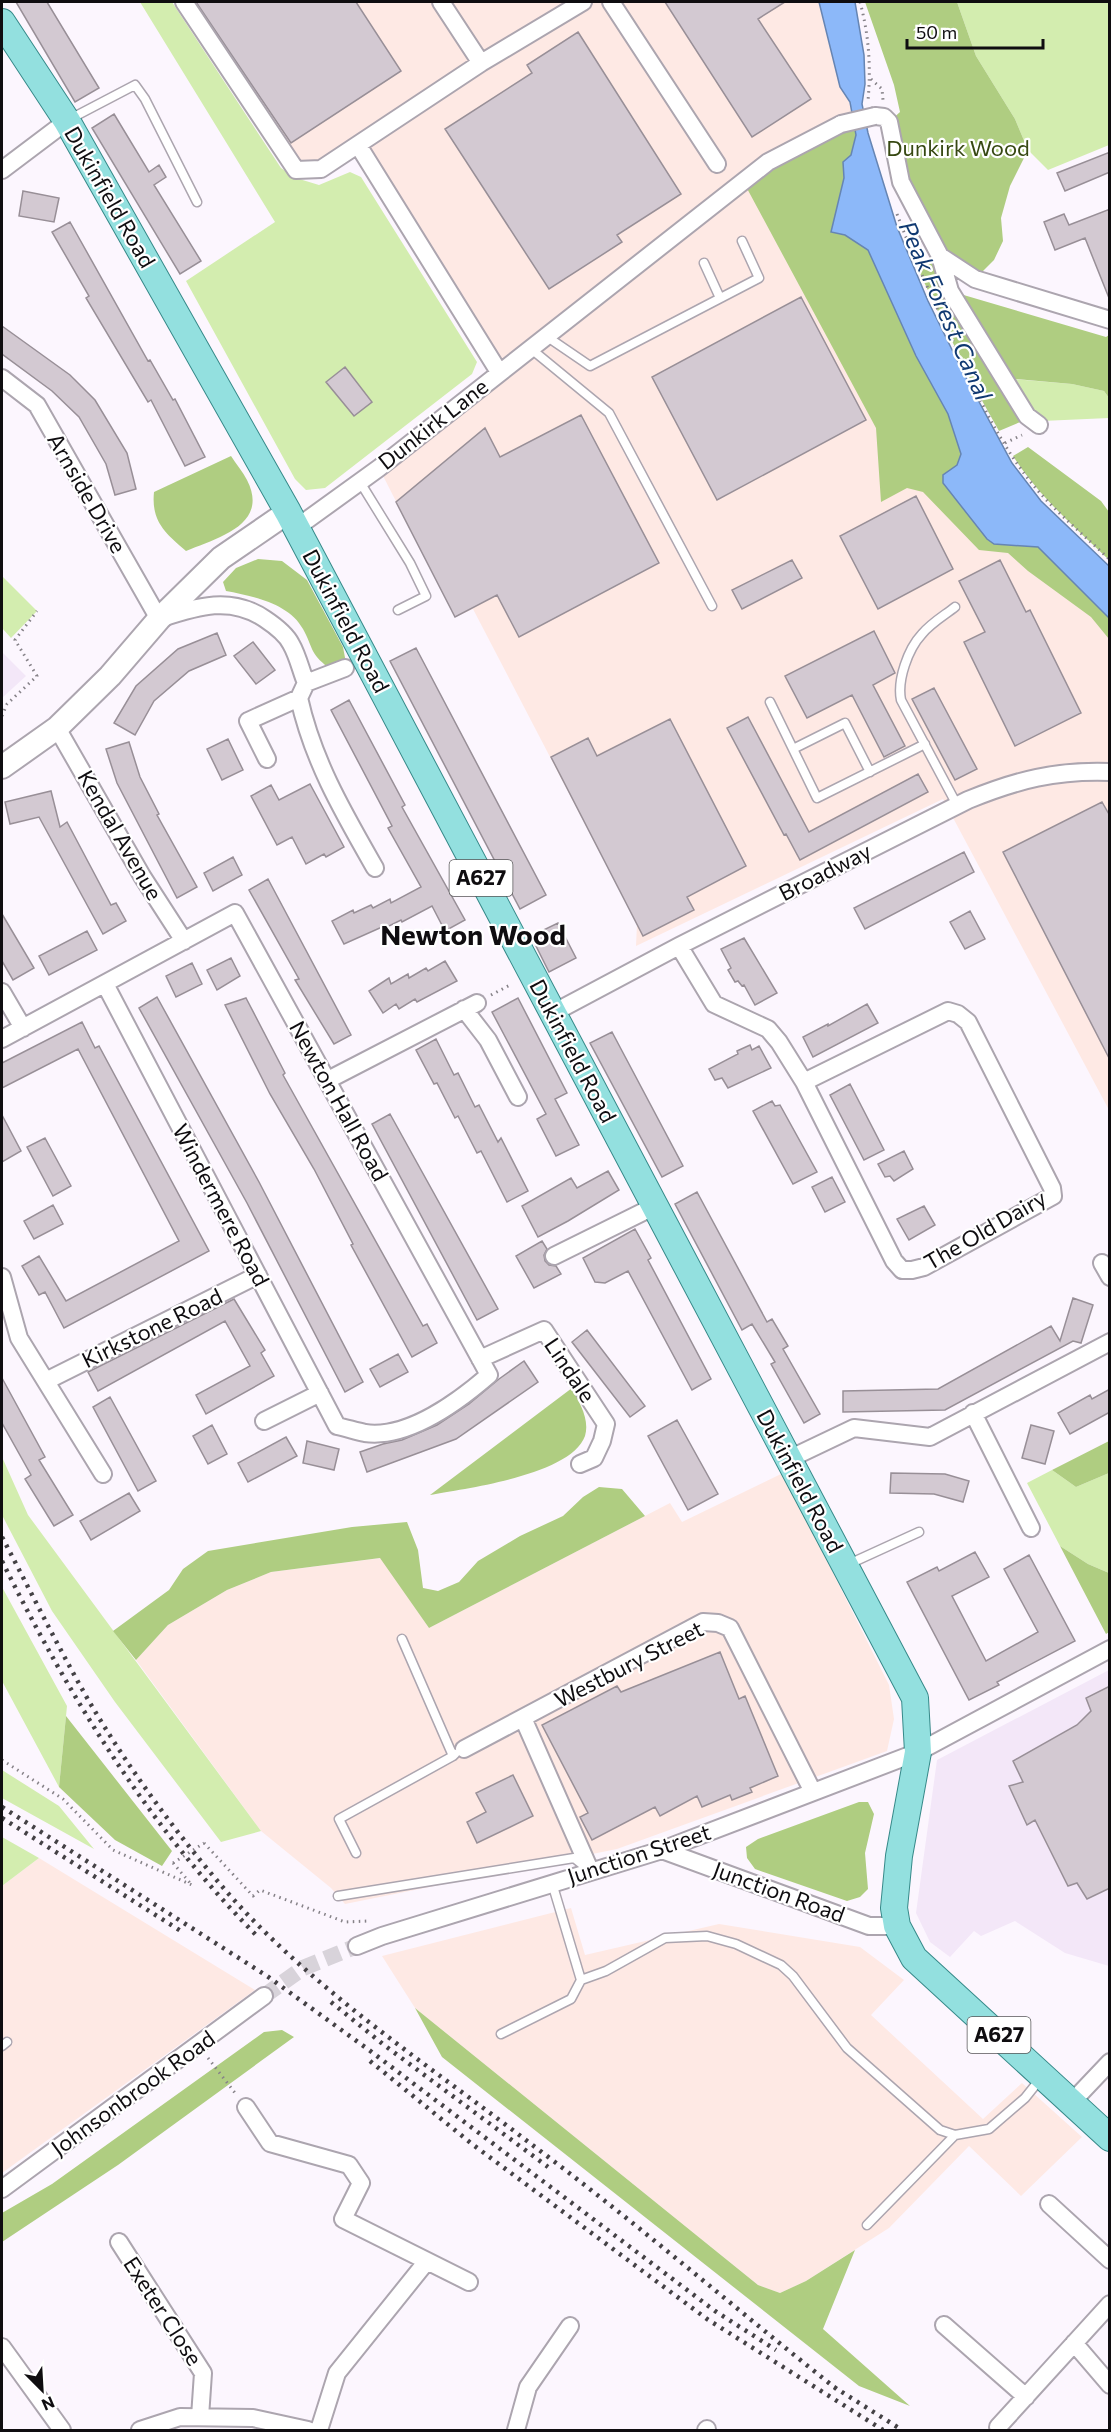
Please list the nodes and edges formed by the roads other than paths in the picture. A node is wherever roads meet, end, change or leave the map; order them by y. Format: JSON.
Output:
{"nodes":[{"id":1,"x":184,"y":2,"type":"edge"},
{"id":2,"x":441,"y":2,"type":"edge"},
{"id":3,"x":583,"y":2,"type":"edge"},
{"id":4,"x":612,"y":2,"type":"edge"},
{"id":5,"x":2,"y":22,"type":"edge"},
{"id":6,"x":482,"y":63,"type":"junction"},
{"id":7,"x":67,"y":121,"type":"junction"},
{"id":8,"x":358,"y":145,"type":"junction"},
{"id":9,"x":717,"y":164,"type":"dead end"},
{"id":10,"x":2,"y":170,"type":"edge"},
{"id":11,"x":197,"y":202,"type":"dead end"},
{"id":12,"x":742,"y":241,"type":"dead end"},
{"id":13,"x":940,"y":256,"type":"junction"},
{"id":14,"x":704,"y":263,"type":"dead end"},
{"id":15,"x":720,"y":298,"type":"junction"},
{"id":16,"x":1110,"y":320,"type":"edge"},
{"id":17,"x":546,"y":335,"type":"junction"},
{"id":18,"x":530,"y":348,"type":"junction"},
{"id":19,"x":499,"y":372,"type":"junction"},
{"id":20,"x":2,"y":378,"type":"edge"},
{"id":21,"x":1039,"y":425,"type":"dead end"},
{"id":22,"x":360,"y":482,"type":"junction"},
{"id":23,"x":292,"y":520,"type":"junction"},
{"id":24,"x":712,"y":606,"type":"dead end"},
{"id":25,"x":955,"y":607,"type":"dead end"},
{"id":26,"x":398,"y":610,"type":"dead end"},
{"id":27,"x":159,"y":619,"type":"junction"},
{"id":28,"x":345,"y":668,"type":"dead end"},
{"id":29,"x":303,"y":691,"type":"junction"},
{"id":30,"x":770,"y":702,"type":"dead end"},
{"id":31,"x":57,"y":728,"type":"junction"},
{"id":32,"x":925,"y":744,"type":"junction"},
{"id":33,"x":793,"y":750,"type":"junction"},
{"id":34,"x":267,"y":759,"type":"dead end"},
{"id":35,"x":2,"y":767,"type":"edge"},
{"id":36,"x":870,"y":772,"type":"junction"},
{"id":37,"x":1110,"y":772,"type":"edge"},
{"id":38,"x":957,"y":805,"type":"junction"},
{"id":39,"x":375,"y":868,"type":"dead end"},
{"id":40,"x":184,"y":941,"type":"junction"},
{"id":41,"x":679,"y":946,"type":"junction"},
{"id":42,"x":105,"y":984,"type":"junction"},
{"id":43,"x":2,"y":992,"type":"edge"},
{"id":44,"x":553,"y":1013,"type":"junction"},
{"id":45,"x":22,"y":1028,"type":"junction"},
{"id":46,"x":2,"y":1039,"type":"edge"},
{"id":47,"x":328,"y":1080,"type":"junction"},
{"id":48,"x":804,"y":1082,"type":"junction"},
{"id":49,"x":518,"y":1097,"type":"dead end"},
{"id":50,"x":655,"y":1206,"type":"junction"},
{"id":51,"x":554,"y":1256,"type":"dead end"},
{"id":52,"x":258,"y":1275,"type":"junction"},
{"id":53,"x":2,"y":1276,"type":"edge"},
{"id":54,"x":1110,"y":1342,"type":"edge"},
{"id":55,"x":480,"y":1359,"type":"junction"},
{"id":56,"x":46,"y":1381,"type":"junction"},
{"id":57,"x":320,"y":1392,"type":"junction"},
{"id":58,"x":973,"y":1413,"type":"junction"},
{"id":59,"x":264,"y":1421,"type":"dead end"},
{"id":60,"x":338,"y":1426,"type":"joint"},
{"id":61,"x":789,"y":1459,"type":"junction"},
{"id":62,"x":580,"y":1464,"type":"dead end"},
{"id":63,"x":103,"y":1474,"type":"dead end"},
{"id":64,"x":1030,"y":1528,"type":"dead end"},
{"id":65,"x":920,"y":1533,"type":"dead end"},
{"id":66,"x":845,"y":1566,"type":"junction"},
{"id":67,"x":402,"y":1639,"type":"dead end"},
{"id":68,"x":1110,"y":1649,"type":"edge"},
{"id":69,"x":523,"y":1718,"type":"junction"},
{"id":70,"x":918,"y":1752,"type":"junction"},
{"id":71,"x":458,"y":1753,"type":"junction"},
{"id":72,"x":813,"y":1792,"type":"junction"},
{"id":73,"x":662,"y":1850,"type":"junction"},
{"id":74,"x":356,"y":1853,"type":"dead end"},
{"id":75,"x":590,"y":1870,"type":"junction"},
{"id":76,"x":552,"y":1882,"type":"junction"},
{"id":77,"x":338,"y":1896,"type":"dead end"},
{"id":78,"x":897,"y":1926,"type":"junction"},
{"id":79,"x":357,"y":1946,"type":"tunnel mouth"},
{"id":80,"x":581,"y":1980,"type":"junction"},
{"id":81,"x":264,"y":1996,"type":"tunnel mouth"},
{"id":82,"x":501,"y":2034,"type":"dead end"},
{"id":83,"x":1110,"y":2062,"type":"edge"},
{"id":84,"x":1043,"y":2075,"type":"junction"},
{"id":85,"x":1072,"y":2102,"type":"junction"},
{"id":86,"x":246,"y":2107,"type":"road end"},
{"id":87,"x":955,"y":2135,"type":"junction"},
{"id":88,"x":1110,"y":2138,"type":"edge"},
{"id":89,"x":2,"y":2189,"type":"edge"},
{"id":90,"x":1049,"y":2204,"type":"dead end"},
{"id":91,"x":867,"y":2225,"type":"dead end"},
{"id":92,"x":119,"y":2242,"type":"dead end"},
{"id":93,"x":1110,"y":2260,"type":"edge"},
{"id":94,"x":427,"y":2261,"type":"junction"},
{"id":95,"x":469,"y":2282,"type":"dead end"},
{"id":96,"x":1110,"y":2304,"type":"edge"},
{"id":97,"x":944,"y":2325,"type":"dead end"},
{"id":98,"x":570,"y":2326,"type":"dead end"},
{"id":99,"x":1074,"y":2343,"type":"junction"},
{"id":100,"x":2,"y":2347,"type":"edge"},
{"id":101,"x":1110,"y":2385,"type":"edge"},
{"id":102,"x":1026,"y":2397,"type":"junction"},
{"id":103,"x":200,"y":2417,"type":"junction"},
{"id":104,"x":998,"y":2427,"type":"dead end"},
{"id":105,"x":62,"y":2430,"type":"edge"},
{"id":106,"x":140,"y":2430,"type":"edge"},
{"id":107,"x":308,"y":2430,"type":"edge"},
{"id":108,"x":319,"y":2430,"type":"edge"},
{"id":109,"x":516,"y":2430,"type":"edge"}],
"edges":[{"from":1,"to":8,"type":"street"},
{"from":2,"to":6,"type":"street"},
{"from":3,"to":6,"type":"street"},
{"from":4,"to":9,"type":"street"},
{"from":5,"to":7,"type":"main road","name":"Dukinfield Road","number":"A627"},
{"from":6,"to":8,"type":"street"},
{"from":7,"to":10,"type":"street"},
{"from":7,"to":11,"type":"lane"},
{"from":7,"to":23,"type":"main road","name":"Dukinfield Road","number":"A627"},
{"from":8,"to":19,"type":"street"},
{"from":12,"to":15,"type":"lane"},
{"from":13,"to":16,"type":"street"},
{"from":13,"to":17,"type":"street","name":"Dunkirk Lane","bridge":true},
{"from":13,"to":21,"type":"street"},
{"from":14,"to":15,"type":"lane"},
{"from":15,"to":17,"type":"lane"},
{"from":17,"to":18,"type":"street","name":"Dunkirk Lane"},
{"from":18,"to":19,"type":"street","name":"Dunkirk Lane"},
{"from":18,"to":24,"type":"lane"},
{"from":19,"to":22,"type":"street","name":"Dunkirk Lane"},
{"from":20,"to":27,"type":"street","name":"Arnside Drive"},
{"from":22,"to":23,"type":"street","name":"Dunkirk Lane"},
{"from":22,"to":26,"type":"lane"},
{"from":23,"to":27,"type":"street"},
{"from":23,"to":44,"type":"main road","name":"Dukinfield Road","number":"A627"},
{"from":25,"to":32,"type":"lane"},
{"from":27,"to":29,"type":"street"},
{"from":27,"to":31,"type":"street"},
{"from":28,"to":29,"type":"street"},
{"from":29,"to":34,"type":"street"},
{"from":29,"to":39,"type":"street"},
{"from":30,"to":33,"type":"lane"},
{"from":31,"to":35,"type":"street"},
{"from":31,"to":40,"type":"street","name":"Kendal Avenue"},
{"from":32,"to":36,"type":"lane"},
{"from":32,"to":38,"type":"lane"},
{"from":33,"to":36,"type":"lane"},
{"from":33,"to":36,"type":"lane"},
{"from":37,"to":38,"type":"street","name":"Broadway"},
{"from":38,"to":41,"type":"street","name":"Broadway"},
{"from":40,"to":42,"type":"street","name":"Newton Hall Road"},
{"from":40,"to":47,"type":"street","name":"Newton Hall Road"},
{"from":41,"to":44,"type":"street","name":"Broadway"},
{"from":41,"to":48,"type":"street","name":"The Old Dairy"},
{"from":42,"to":45,"type":"street","name":"Newton Hall Road"},
{"from":42,"to":52,"type":"street","name":"Windermere Road"},
{"from":43,"to":45,"type":"street"},
{"from":44,"to":50,"type":"main road","name":"Dukinfield Road","number":"A627"},
{"from":45,"to":46,"type":"street","name":"Newton Hall Road"},
{"from":47,"to":49,"type":"street"},
{"from":47,"to":55,"type":"street","name":"Newton Hall Road"},
{"from":48,"to":48,"type":"street","name":"The Old Dairy"},
{"from":50,"to":51,"type":"street"},
{"from":50,"to":61,"type":"main road","name":"Dukinfield Road","number":"A627"},
{"from":52,"to":56,"type":"street","name":"Kirkstone Road"},
{"from":52,"to":57,"type":"street","name":"Windermere Road"},
{"from":53,"to":56,"type":"street"},
{"from":54,"to":58,"type":"street"},
{"from":55,"to":60,"type":"street","name":"Newton Hall Road"},
{"from":55,"to":62,"type":"street","name":"Lindale"},
{"from":56,"to":63,"type":"street"},
{"from":57,"to":59,"type":"street"},
{"from":57,"to":60,"type":"street","name":"Windermere Road"},
{"from":58,"to":61,"type":"street"},
{"from":58,"to":64,"type":"street"},
{"from":61,"to":66,"type":"main road","name":"Dukinfield Road","number":"A627"},
{"from":65,"to":66,"type":"lane"},
{"from":66,"to":70,"type":"main road","name":"Dukinfield Road","number":"A627"},
{"from":67,"to":71,"type":"lane"},
{"from":68,"to":70,"type":"street","name":"Junction Street"},
{"from":69,"to":71,"type":"street","name":"Westbury Street"},
{"from":69,"to":72,"type":"street","name":"Westbury Street"},
{"from":69,"to":75,"type":"street"},
{"from":70,"to":72,"type":"street","name":"Junction Street"},
{"from":70,"to":78,"type":"main road","name":"Dukinfield Road","number":"A627"},
{"from":71,"to":74,"type":"lane"},
{"from":72,"to":73,"type":"street","name":"Junction Street"},
{"from":73,"to":75,"type":"street","name":"Junction Street"},
{"from":73,"to":78,"type":"street","name":"Junction Road"},
{"from":75,"to":76,"type":"street","name":"Junction Street"},
{"from":75,"to":77,"type":"lane"},
{"from":76,"to":79,"type":"street","name":"Junction Street"},
{"from":76,"to":80,"type":"lane"},
{"from":78,"to":84,"type":"main road","number":"A627"},
{"from":80,"to":82,"type":"lane"},
{"from":80,"to":87,"type":"lane"},
{"from":81,"to":89,"type":"street","name":"Johnsonbrook Road"},
{"from":83,"to":85,"type":"street"},
{"from":84,"to":85,"type":"main road","number":"A627"},
{"from":84,"to":87,"type":"lane"},
{"from":85,"to":88,"type":"main road","number":"A627"},
{"from":86,"to":94,"type":"street"},
{"from":87,"to":91,"type":"lane"},
{"from":90,"to":93,"type":"street"},
{"from":92,"to":103,"type":"street","name":"Exeter Close"},
{"from":94,"to":95,"type":"street"},
{"from":94,"to":108,"type":"street"},
{"from":96,"to":99,"type":"street"},
{"from":97,"to":102,"type":"street"},
{"from":98,"to":109,"type":"street"},
{"from":99,"to":101,"type":"street"},
{"from":99,"to":102,"type":"street"},
{"from":100,"to":105,"type":"street"},
{"from":102,"to":104,"type":"street"},
{"from":103,"to":106,"type":"street"},
{"from":103,"to":107,"type":"street"}]}
